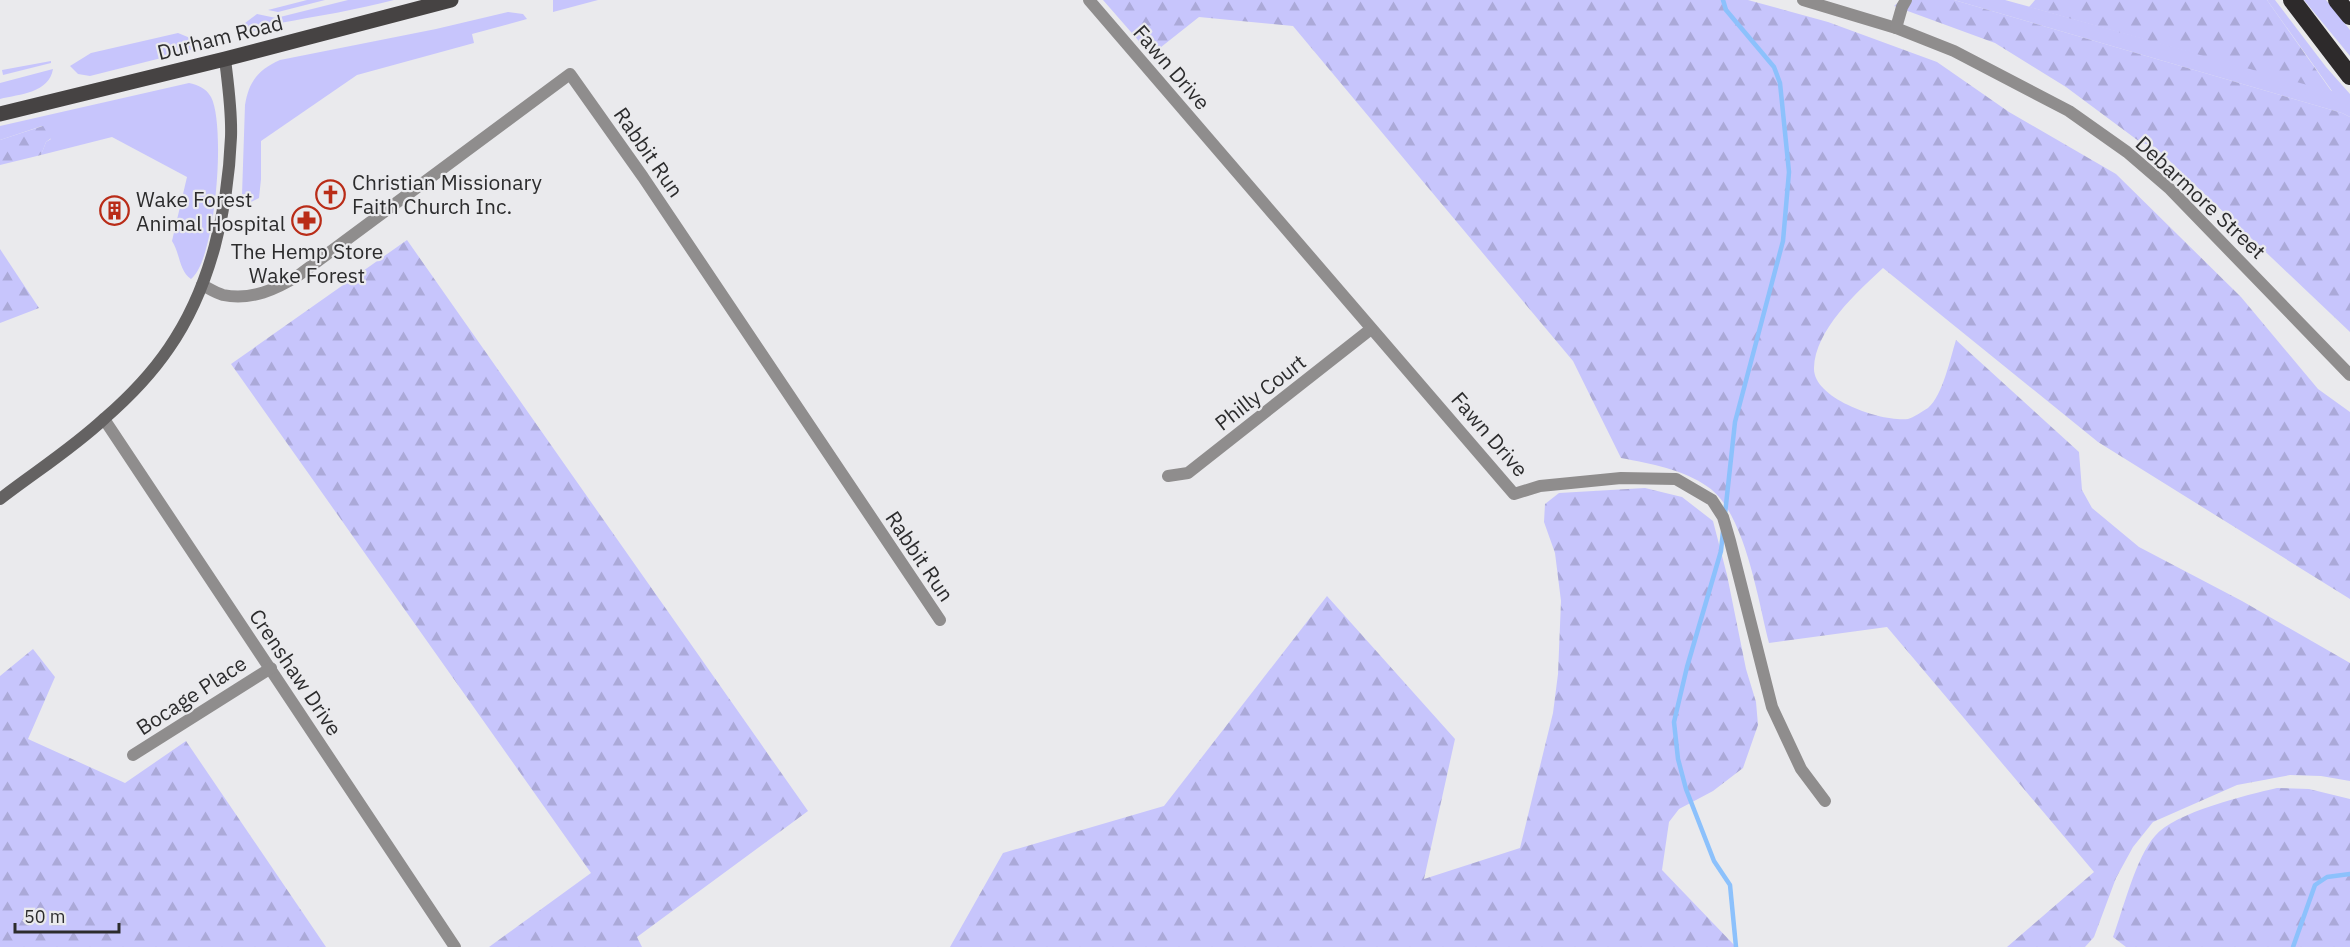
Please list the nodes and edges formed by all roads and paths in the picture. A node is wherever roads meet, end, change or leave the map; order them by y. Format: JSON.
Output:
{"nodes":[{"id":1,"x":451,"y":0,"type":"edge"},
{"id":2,"x":1089,"y":0,"type":"edge"},
{"id":3,"x":1803,"y":0,"type":"edge"},
{"id":4,"x":1906,"y":0,"type":"edge"},
{"id":5,"x":2292,"y":0,"type":"edge"},
{"id":6,"x":2337,"y":0,"type":"edge"},
{"id":7,"x":2350,"y":16,"type":"edge"},
{"id":8,"x":1896,"y":28,"type":"junction"},
{"id":9,"x":225,"y":59,"type":"junction"},
{"id":10,"x":2350,"y":76,"type":"edge"},
{"id":11,"x":0,"y":114,"type":"edge"},
{"id":12,"x":202,"y":285,"type":"junction"},
{"id":13,"x":1371,"y":328,"type":"junction"},
{"id":14,"x":2350,"y":375,"type":"edge"},
{"id":15,"x":104,"y":419,"type":"junction"},
{"id":16,"x":1168,"y":476,"type":"dead end"},
{"id":17,"x":0,"y":499,"type":"edge"},
{"id":18,"x":940,"y":620,"type":"dead end"},
{"id":19,"x":271,"y":668,"type":"junction"},
{"id":20,"x":133,"y":755,"type":"dead end"},
{"id":21,"x":1825,"y":801,"type":"dead end"},
{"id":22,"x":455,"y":947,"type":"edge"}],
"edges":[{"from":1,"to":9,"type":"main road","name":"Durham Road"},
{"from":2,"to":13,"type":"street","name":"Fawn Drive"},
{"from":3,"to":8,"type":"street","name":"Debarmore Street"},
{"from":4,"to":8,"type":"street"},
{"from":5,"to":10,"type":"highway"},
{"from":6,"to":7,"type":"highway"},
{"from":8,"to":14,"type":"street","name":"Debarmore Street"},
{"from":9,"to":11,"type":"main road","name":"Durham Road"},
{"from":9,"to":12,"type":"street"},
{"from":12,"to":15,"type":"street"},
{"from":12,"to":18,"type":"street","name":"Rabbit Run"},
{"from":13,"to":16,"type":"street","name":"Philly Court"},
{"from":13,"to":21,"type":"street","name":"Fawn Drive"},
{"from":15,"to":17,"type":"street"},
{"from":15,"to":19,"type":"street","name":"Crenshaw Drive"},
{"from":19,"to":20,"type":"street","name":"Bocage Place"},
{"from":19,"to":22,"type":"street","name":"Crenshaw Drive"}]}
